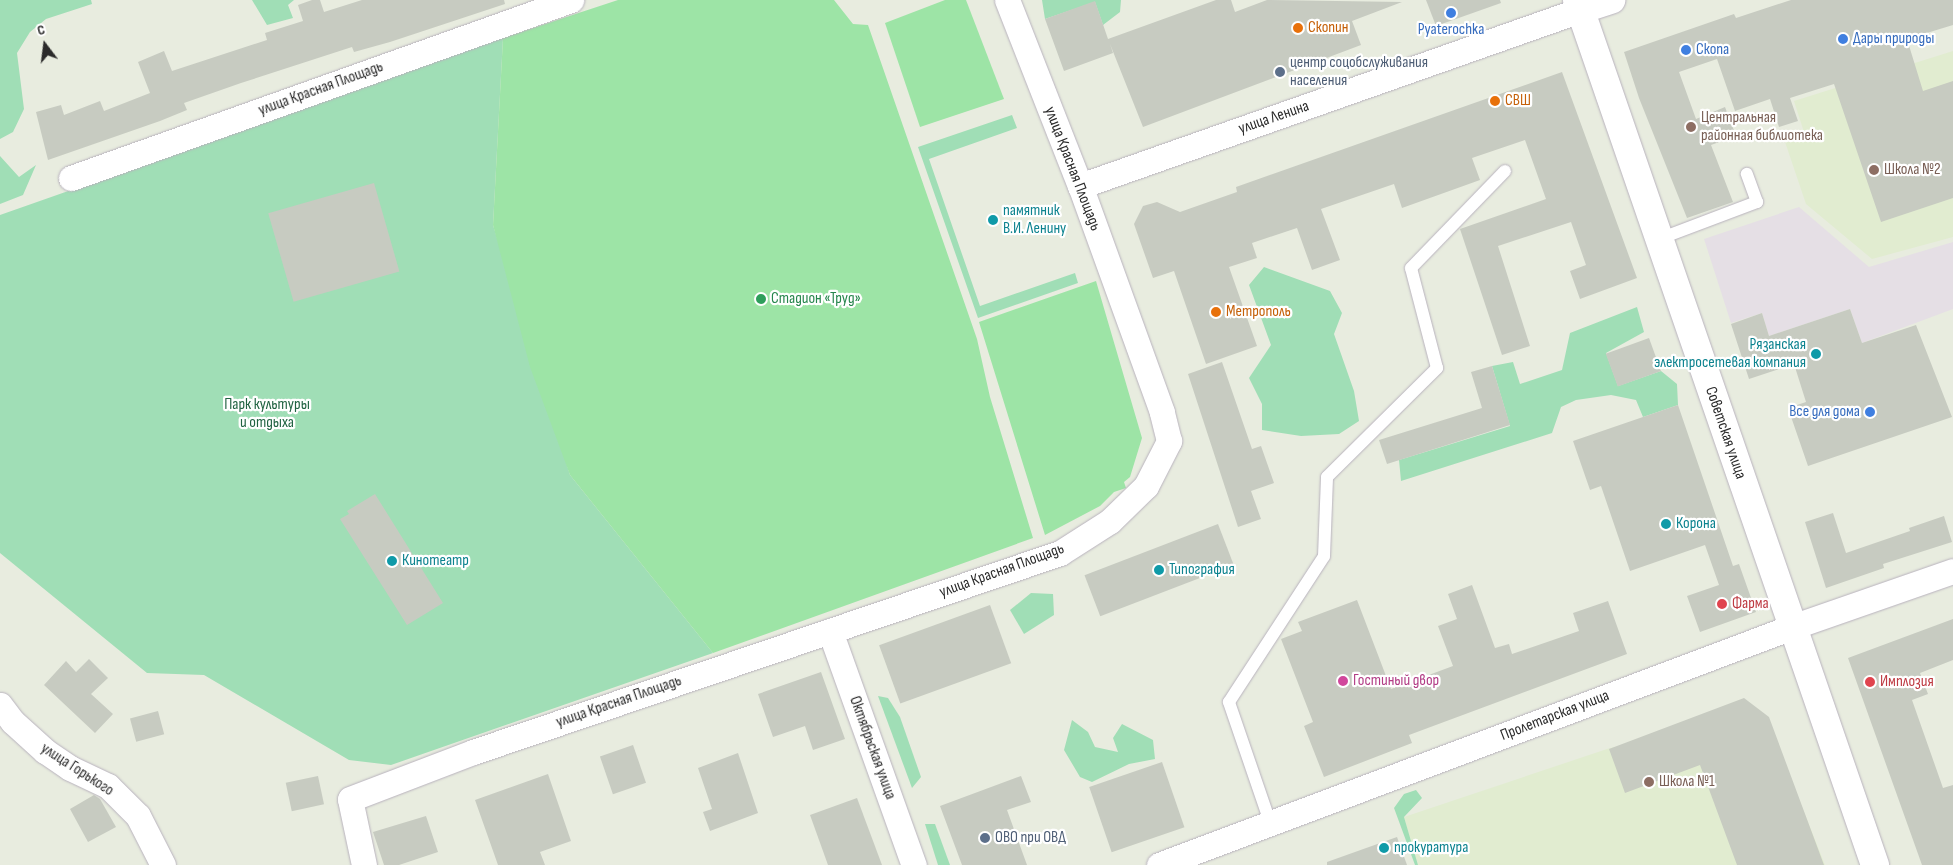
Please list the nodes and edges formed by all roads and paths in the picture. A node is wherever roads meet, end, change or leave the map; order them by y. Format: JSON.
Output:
{"nodes":[{"id":1,"x":571,"y":0,"type":"edge"},
{"id":2,"x":1007,"y":0,"type":"edge"},
{"id":3,"x":1610,"y":0,"type":"edge"},
{"id":4,"x":1578,"y":5,"type":"edge"},
{"id":5,"x":1505,"y":171,"type":"dead end"},
{"id":6,"x":1747,"y":174,"type":"dead end"},
{"id":7,"x":71,"y":178,"type":"dead end"},
{"id":8,"x":1080,"y":186,"type":"junction"},
{"id":9,"x":1658,"y":239,"type":"junction"},
{"id":10,"x":1953,"y":571,"type":"edge"},
{"id":11,"x":1792,"y":627,"type":"junction"},
{"id":12,"x":830,"y":631,"type":"junction"},
{"id":13,"x":0,"y":705,"type":"edge"},
{"id":14,"x":1270,"y":822,"type":"junction"},
{"id":15,"x":163,"y":865,"type":"edge"},
{"id":16,"x":364,"y":865,"type":"edge"},
{"id":17,"x":914,"y":865,"type":"edge"},
{"id":18,"x":1159,"y":865,"type":"edge"},
{"id":19,"x":1875,"y":865,"type":"edge"}],
"edges":[{"from":1,"to":7,"type":"street","name":"улица Красная Площадь"},
{"from":2,"to":8,"type":"street","name":"улица Красная Площадь"},
{"from":3,"to":4,"type":"street","name":"улица Ленина"},
{"from":4,"to":8,"type":"street","name":"улица Ленина"},
{"from":4,"to":9,"type":"street","name":"Советская улица"},
{"from":5,"to":14,"type":"lane"},
{"from":6,"to":9,"type":"lane"},
{"from":8,"to":12,"type":"street","name":"улица Красная Площадь"},
{"from":9,"to":11,"type":"street","name":"Советская улица"},
{"from":10,"to":11,"type":"street","name":"Пролетарская улица"},
{"from":11,"to":14,"type":"street","name":"Пролетарская улица"},
{"from":11,"to":19,"type":"street","name":"Советская улица"},
{"from":12,"to":16,"type":"street","name":"улица Красная Площадь"},
{"from":12,"to":17,"type":"street","name":"Октябрьская улица"},
{"from":13,"to":15,"type":"street","name":"улица Горького"},
{"from":14,"to":18,"type":"street","name":"Пролетарская улица"}]}
